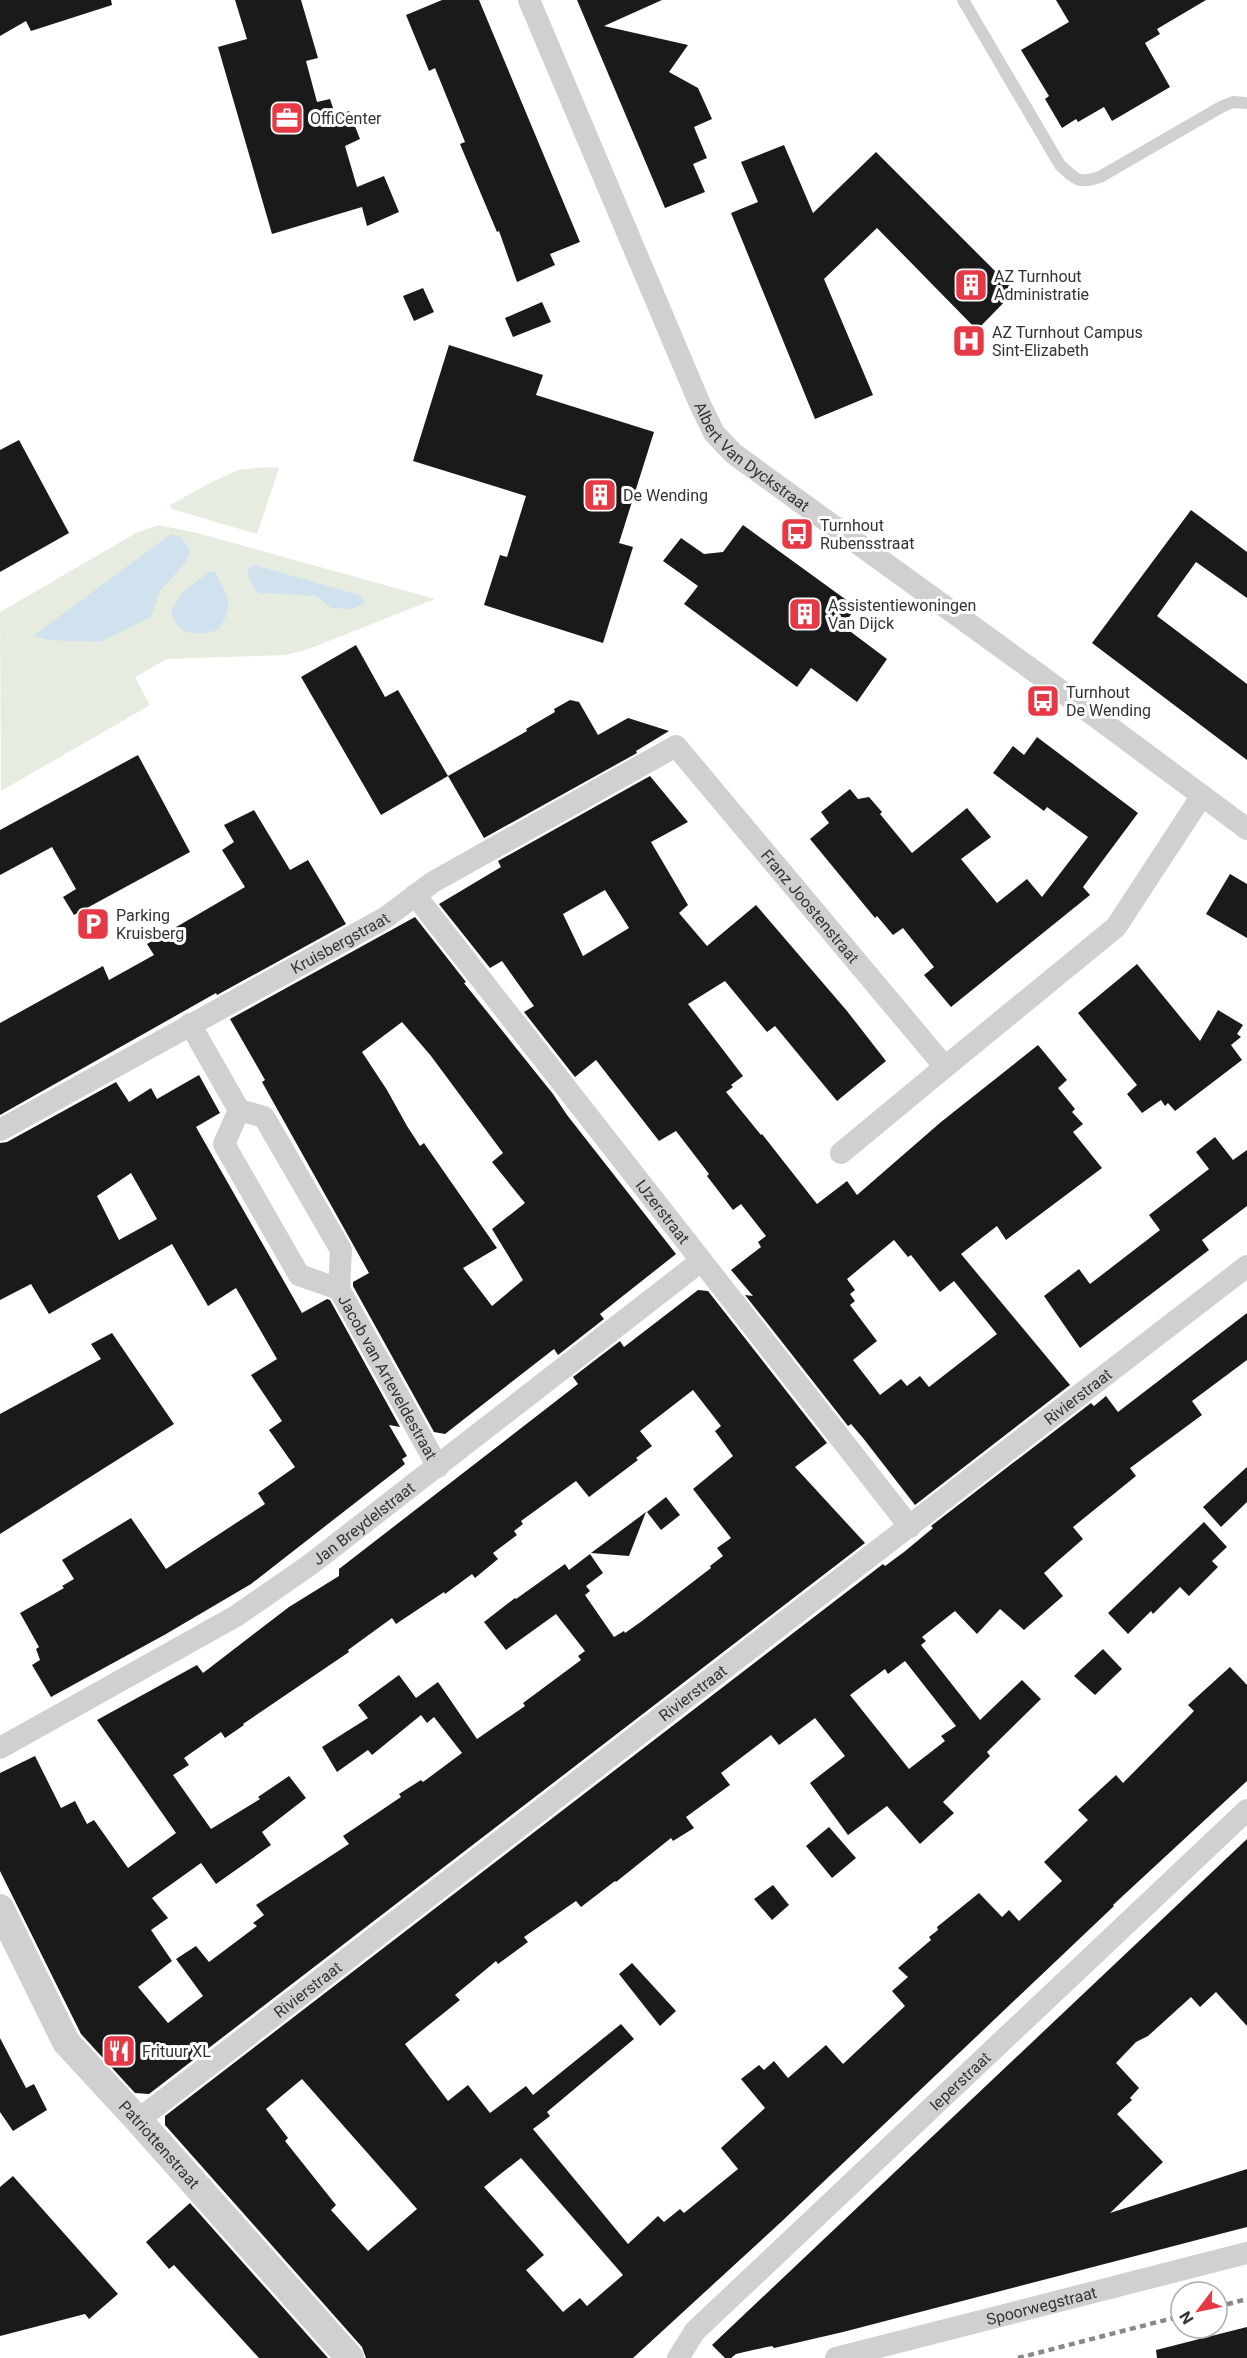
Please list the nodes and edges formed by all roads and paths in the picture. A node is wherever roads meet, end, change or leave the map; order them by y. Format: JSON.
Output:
{"nodes":[{"id":1,"x":529,"y":0,"type":"edge"},
{"id":2,"x":963,"y":0,"type":"edge"},
{"id":3,"x":1247,"y":103,"type":"edge"},
{"id":4,"x":676,"y":746,"type":"joint"},
{"id":5,"x":1201,"y":797,"type":"junction"},
{"id":6,"x":1247,"y":830,"type":"edge"},
{"id":7,"x":415,"y":895,"type":"junction"},
{"id":8,"x":190,"y":1024,"type":"junction"},
{"id":9,"x":945,"y":1067,"type":"junction"},
{"id":10,"x":239,"y":1110,"type":"junction"},
{"id":11,"x":0,"y":1131,"type":"edge"},
{"id":12,"x":841,"y":1153,"type":"dead end"},
{"id":13,"x":701,"y":1260,"type":"junction"},
{"id":14,"x":1247,"y":1266,"type":"edge"},
{"id":15,"x":339,"y":1289,"type":"junction"},
{"id":16,"x":438,"y":1467,"type":"junction"},
{"id":17,"x":910,"y":1527,"type":"junction"},
{"id":18,"x":0,"y":1748,"type":"edge"},
{"id":19,"x":1247,"y":1810,"type":"edge"},
{"id":20,"x":0,"y":1908,"type":"edge"},
{"id":21,"x":138,"y":2120,"type":"junction"},
{"id":22,"x":1247,"y":2253,"type":"edge"},
{"id":23,"x":350,"y":2358,"type":"edge"},
{"id":24,"x":678,"y":2358,"type":"edge"},
{"id":25,"x":836,"y":2358,"type":"edge"}],
"edges":[{"from":1,"to":5,"type":"street","name":"Albert Van Dyckstraat"},
{"from":2,"to":3,"type":"lane"},
{"from":4,"to":7,"type":"street","name":"Kruisbergstraat"},
{"from":4,"to":9,"type":"street","name":"Franz Joostenstraat"},
{"from":5,"to":6,"type":"street","name":"Albert Van Dyckstraat"},
{"from":5,"to":9,"type":"street"},
{"from":7,"to":8,"type":"street","name":"Kruisbergstraat"},
{"from":7,"to":13,"type":"street","name":"IJzerstraat"},
{"from":8,"to":10,"type":"street"},
{"from":8,"to":11,"type":"street","name":"Kruisbergstraat"},
{"from":9,"to":12,"type":"street"},
{"from":10,"to":15,"type":"street","name":"Jacob van Arteveldestraat"},
{"from":10,"to":15,"type":"street","name":"Jacob van Arteveldestraat"},
{"from":13,"to":16,"type":"street","name":"Jan Breydelstraat"},
{"from":13,"to":17,"type":"street","name":"IJzerstraat"},
{"from":14,"to":17,"type":"street","name":"Rivierstraat"},
{"from":15,"to":16,"type":"street","name":"Jacob van Arteveldestraat"},
{"from":16,"to":18,"type":"street","name":"Jan Breydelstraat"},
{"from":17,"to":21,"type":"street","name":"Rivierstraat"},
{"from":19,"to":24,"type":"street","name":"Ieperstraat"},
{"from":20,"to":21,"type":"street","name":"Patriottenstraat"},
{"from":21,"to":23,"type":"street","name":"Patriottenstraat"},
{"from":22,"to":25,"type":"street","name":"Spoorwegstraat"}]}
